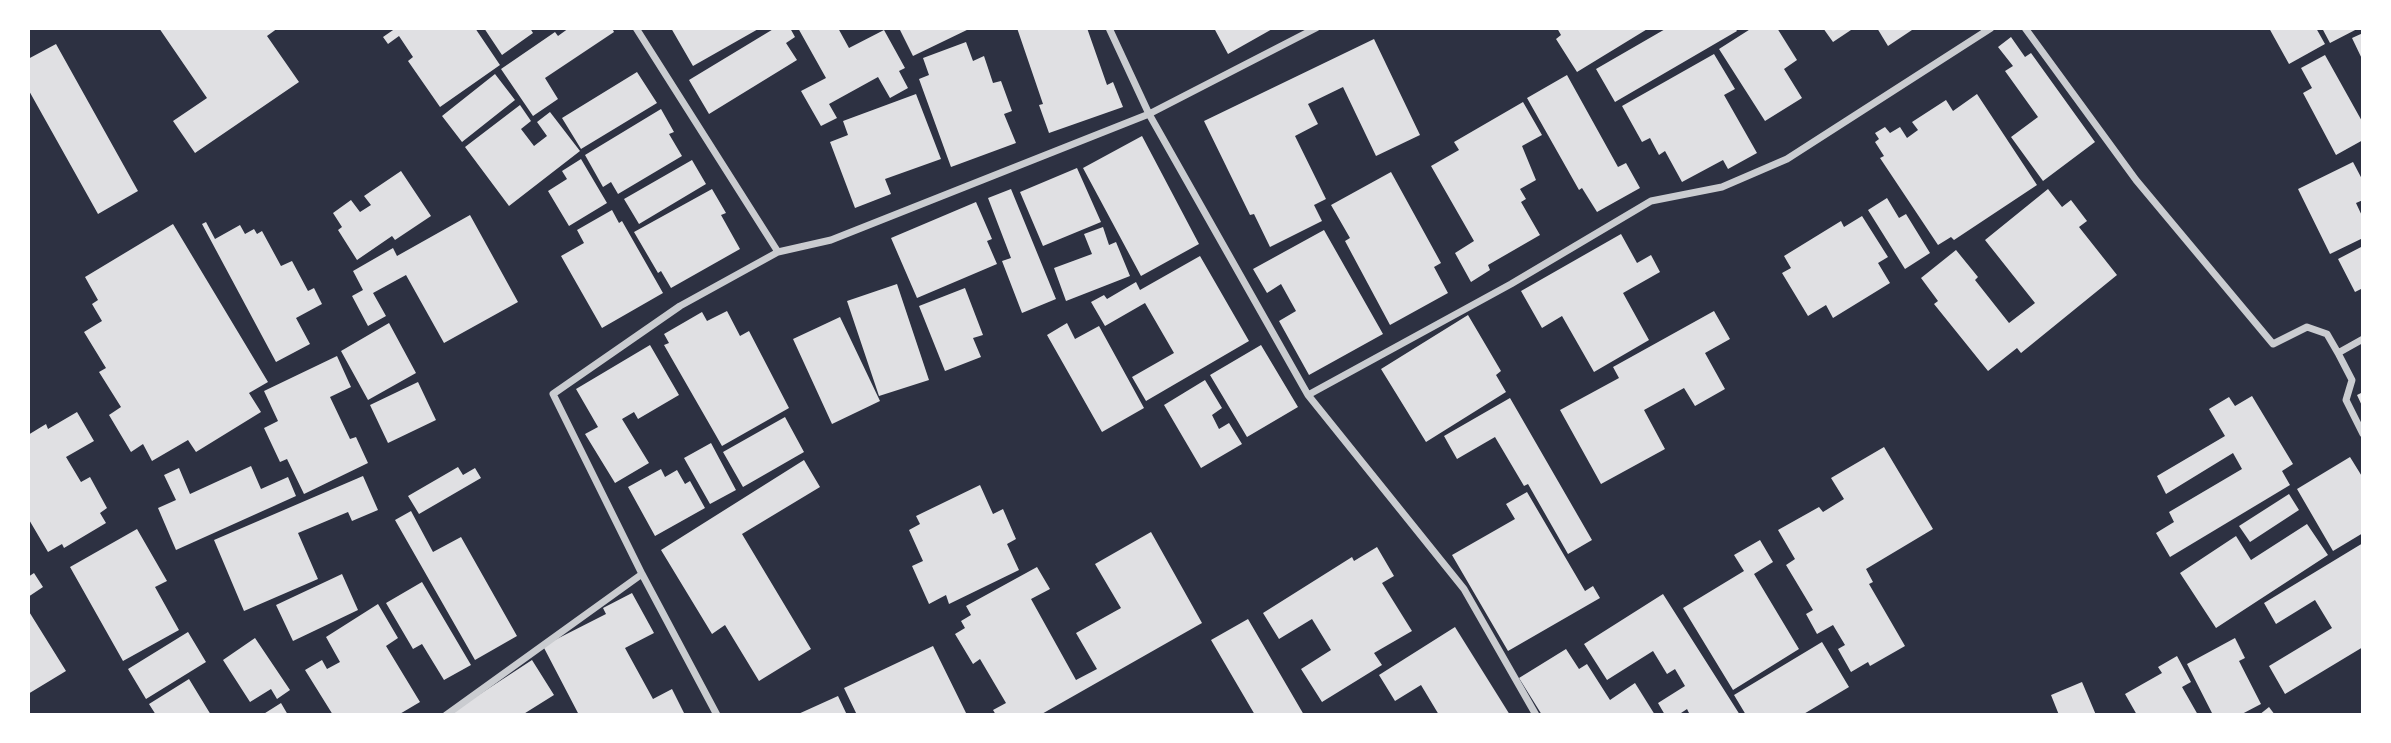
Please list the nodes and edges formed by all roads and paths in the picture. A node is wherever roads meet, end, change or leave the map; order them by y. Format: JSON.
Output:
{"nodes":[{"id":1,"x":636,"y":28,"type":"edge"},
{"id":2,"x":1108,"y":28,"type":"edge"},
{"id":3,"x":1316,"y":28,"type":"edge"},
{"id":4,"x":1991,"y":28,"type":"edge"},
{"id":5,"x":2025,"y":28,"type":"edge"},
{"id":6,"x":1149,"y":114,"type":"junction"},
{"id":7,"x":778,"y":252,"type":"junction"},
{"id":8,"x":2363,"y":339,"type":"edge"},
{"id":9,"x":2338,"y":353,"type":"junction"},
{"id":10,"x":1308,"y":395,"type":"junction"},
{"id":11,"x":2363,"y":434,"type":"edge"},
{"id":12,"x":642,"y":574,"type":"junction"},
{"id":13,"x":446,"y":715,"type":"edge"},
{"id":14,"x":717,"y":715,"type":"edge"},
{"id":15,"x":1536,"y":715,"type":"edge"}],
"edges":[{"from":1,"to":7,"type":"street"},
{"from":2,"to":6,"type":"street"},
{"from":3,"to":6,"type":"street"},
{"from":4,"to":10,"type":"street"},
{"from":5,"to":9,"type":"street"},
{"from":6,"to":7,"type":"street"},
{"from":6,"to":10,"type":"street"},
{"from":7,"to":12,"type":"street"},
{"from":8,"to":9,"type":"street"},
{"from":9,"to":11,"type":"street"},
{"from":10,"to":15,"type":"street"},
{"from":12,"to":13,"type":"street"},
{"from":12,"to":14,"type":"street"}]}
